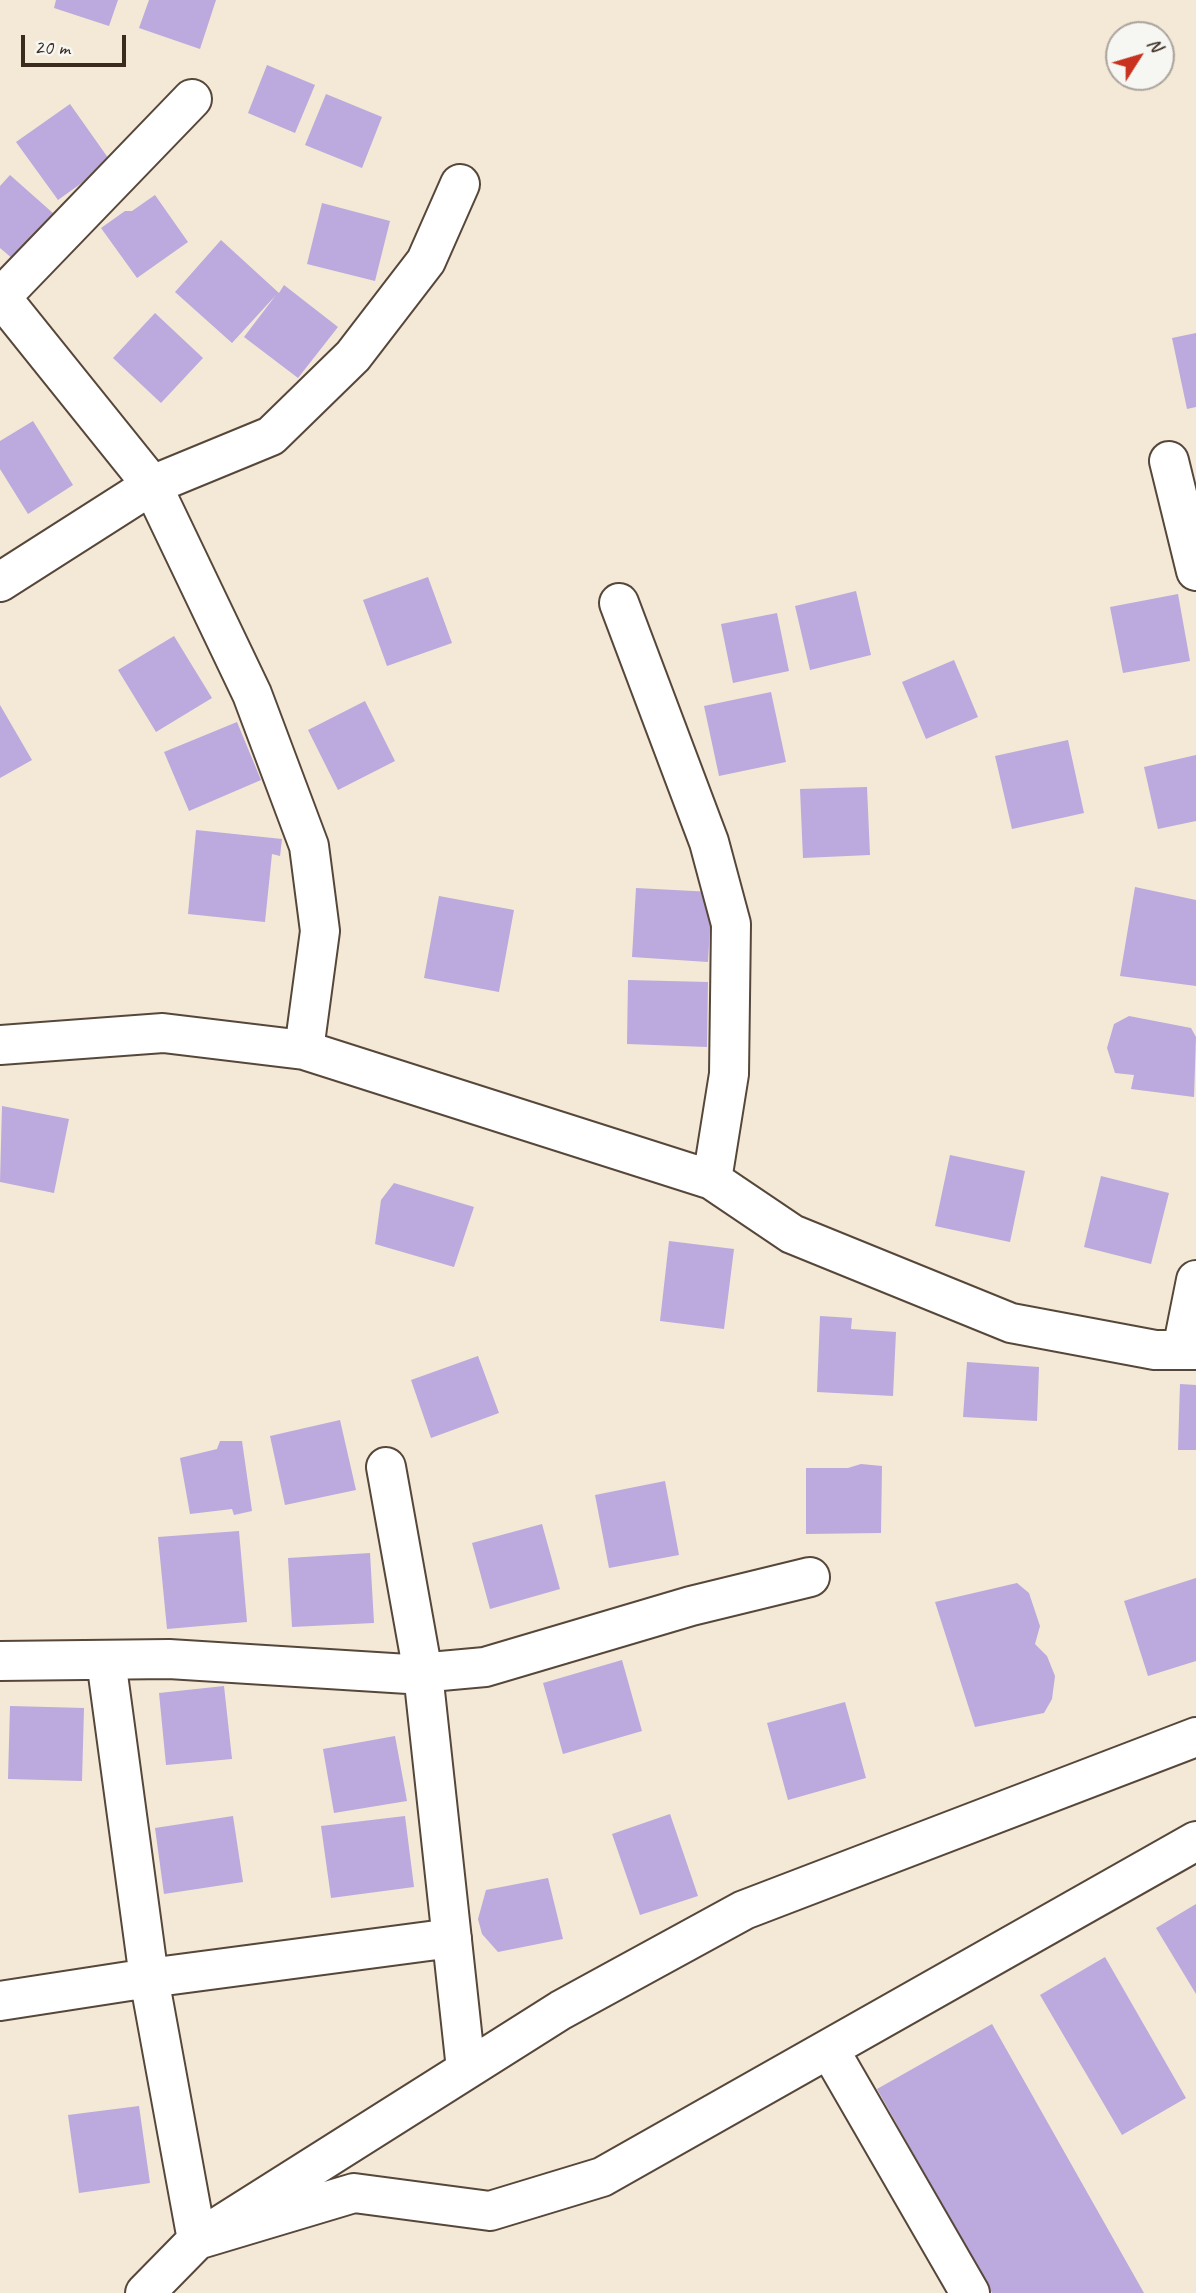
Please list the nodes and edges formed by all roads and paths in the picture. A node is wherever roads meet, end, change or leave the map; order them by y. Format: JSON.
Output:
{"nodes":[{"id":1,"x":192,"y":99,"type":"dead end"},
{"id":2,"x":460,"y":184,"type":"dead end"},
{"id":3,"x":0,"y":296,"type":"edge"},
{"id":4,"x":1170,"y":461,"type":"dead end"},
{"id":5,"x":152,"y":485,"type":"junction"},
{"id":6,"x":1196,"y":571,"type":"edge"},
{"id":7,"x":0,"y":582,"type":"edge"},
{"id":8,"x":619,"y":603,"type":"dead end"},
{"id":9,"x":0,"y":1045,"type":"edge"},
{"id":10,"x":304,"y":1049,"type":"junction"},
{"id":11,"x":712,"y":1180,"type":"junction"},
{"id":12,"x":1196,"y":1280,"type":"edge"},
{"id":13,"x":1189,"y":1350,"type":"edge"},
{"id":14,"x":386,"y":1467,"type":"dead end"},
{"id":15,"x":810,"y":1577,"type":"dead end"},
{"id":16,"x":106,"y":1660,"type":"junction"},
{"id":17,"x":0,"y":1661,"type":"edge"},
{"id":18,"x":423,"y":1673,"type":"junction"},
{"id":19,"x":1196,"y":1737,"type":"edge"},
{"id":20,"x":1196,"y":1841,"type":"edge"},
{"id":21,"x":452,"y":1938,"type":"junction"},
{"id":22,"x":149,"y":1978,"type":"junction"},
{"id":23,"x":0,"y":2001,"type":"edge"},
{"id":24,"x":829,"y":2049,"type":"junction"},
{"id":25,"x":466,"y":2069,"type":"junction"},
{"id":26,"x":197,"y":2240,"type":"junction"},
{"id":27,"x":145,"y":2293,"type":"edge"},
{"id":28,"x":970,"y":2293,"type":"edge"}],
"edges":[{"from":1,"to":3,"type":"street"},
{"from":2,"to":5,"type":"street"},
{"from":3,"to":5,"type":"street"},
{"from":4,"to":6,"type":"street"},
{"from":5,"to":7,"type":"street"},
{"from":5,"to":10,"type":"street"},
{"from":8,"to":11,"type":"street"},
{"from":9,"to":10,"type":"street"},
{"from":10,"to":11,"type":"street"},
{"from":11,"to":13,"type":"street"},
{"from":12,"to":13,"type":"street"},
{"from":14,"to":18,"type":"street"},
{"from":15,"to":18,"type":"street"},
{"from":16,"to":17,"type":"street"},
{"from":16,"to":18,"type":"street"},
{"from":16,"to":22,"type":"street"},
{"from":18,"to":21,"type":"street"},
{"from":19,"to":25,"type":"street"},
{"from":20,"to":24,"type":"street"},
{"from":21,"to":22,"type":"street"},
{"from":21,"to":25,"type":"street"},
{"from":22,"to":23,"type":"street"},
{"from":22,"to":26,"type":"street"},
{"from":24,"to":26,"type":"street"},
{"from":24,"to":28,"type":"street"},
{"from":25,"to":26,"type":"street"},
{"from":26,"to":27,"type":"street"}]}
